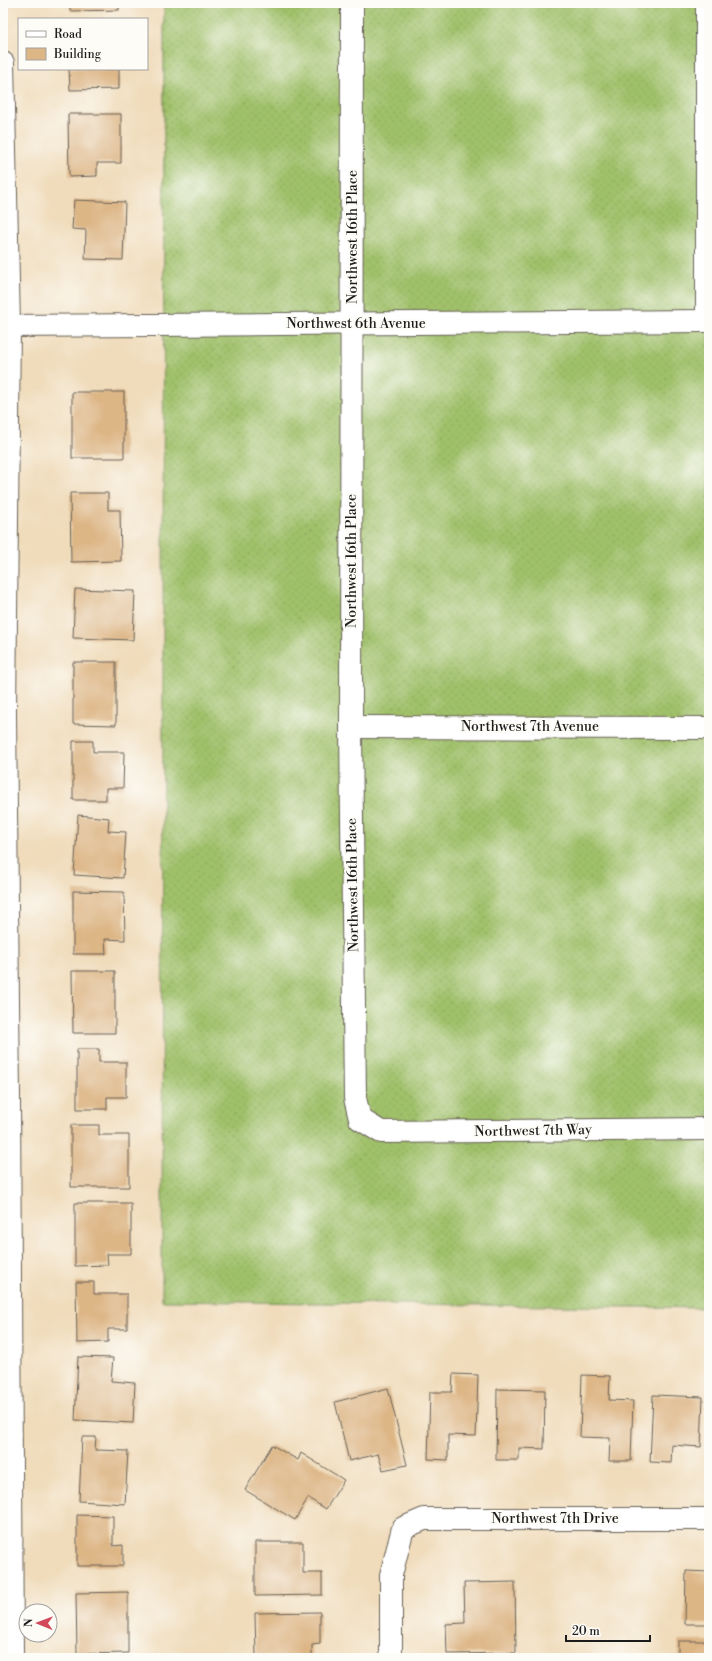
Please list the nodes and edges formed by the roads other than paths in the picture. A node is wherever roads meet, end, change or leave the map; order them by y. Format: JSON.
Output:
{"nodes":[{"id":1,"x":352,"y":3,"type":"edge"},
{"id":2,"x":707,"y":3,"type":"edge"},
{"id":3,"x":3,"y":63,"type":"edge"},
{"id":4,"x":708,"y":321,"type":"edge"},
{"id":5,"x":353,"y":324,"type":"junction"},
{"id":6,"x":6,"y":326,"type":"edge"},
{"id":7,"x":4,"y":713,"type":"edge"},
{"id":8,"x":351,"y":727,"type":"junction"},
{"id":9,"x":709,"y":728,"type":"edge"},
{"id":10,"x":6,"y":1096,"type":"edge"},
{"id":11,"x":360,"y":1119,"type":"joint"},
{"id":12,"x":709,"y":1129,"type":"edge"},
{"id":13,"x":709,"y":1518,"type":"edge"},
{"id":14,"x":12,"y":1658,"type":"edge"},
{"id":15,"x":392,"y":1658,"type":"edge"}],
"edges":[{"from":1,"to":5,"type":"street","name":"Northwest 16th Place"},
{"from":2,"to":4,"type":"street"},
{"from":3,"to":6,"type":"street"},
{"from":4,"to":5,"type":"street","name":"Northwest 6th Avenue"},
{"from":5,"to":6,"type":"street","name":"Northwest 6th Avenue"},
{"from":5,"to":8,"type":"street","name":"Northwest 16th Place"},
{"from":6,"to":7,"type":"street"},
{"from":7,"to":10,"type":"street"},
{"from":8,"to":9,"type":"street","name":"Northwest 7th Avenue"},
{"from":8,"to":11,"type":"street","name":"Northwest 16th Place"},
{"from":10,"to":14,"type":"street"},
{"from":11,"to":12,"type":"street","name":"Northwest 7th Way"},
{"from":13,"to":15,"type":"street","name":"Northwest 7th Drive"}]}
